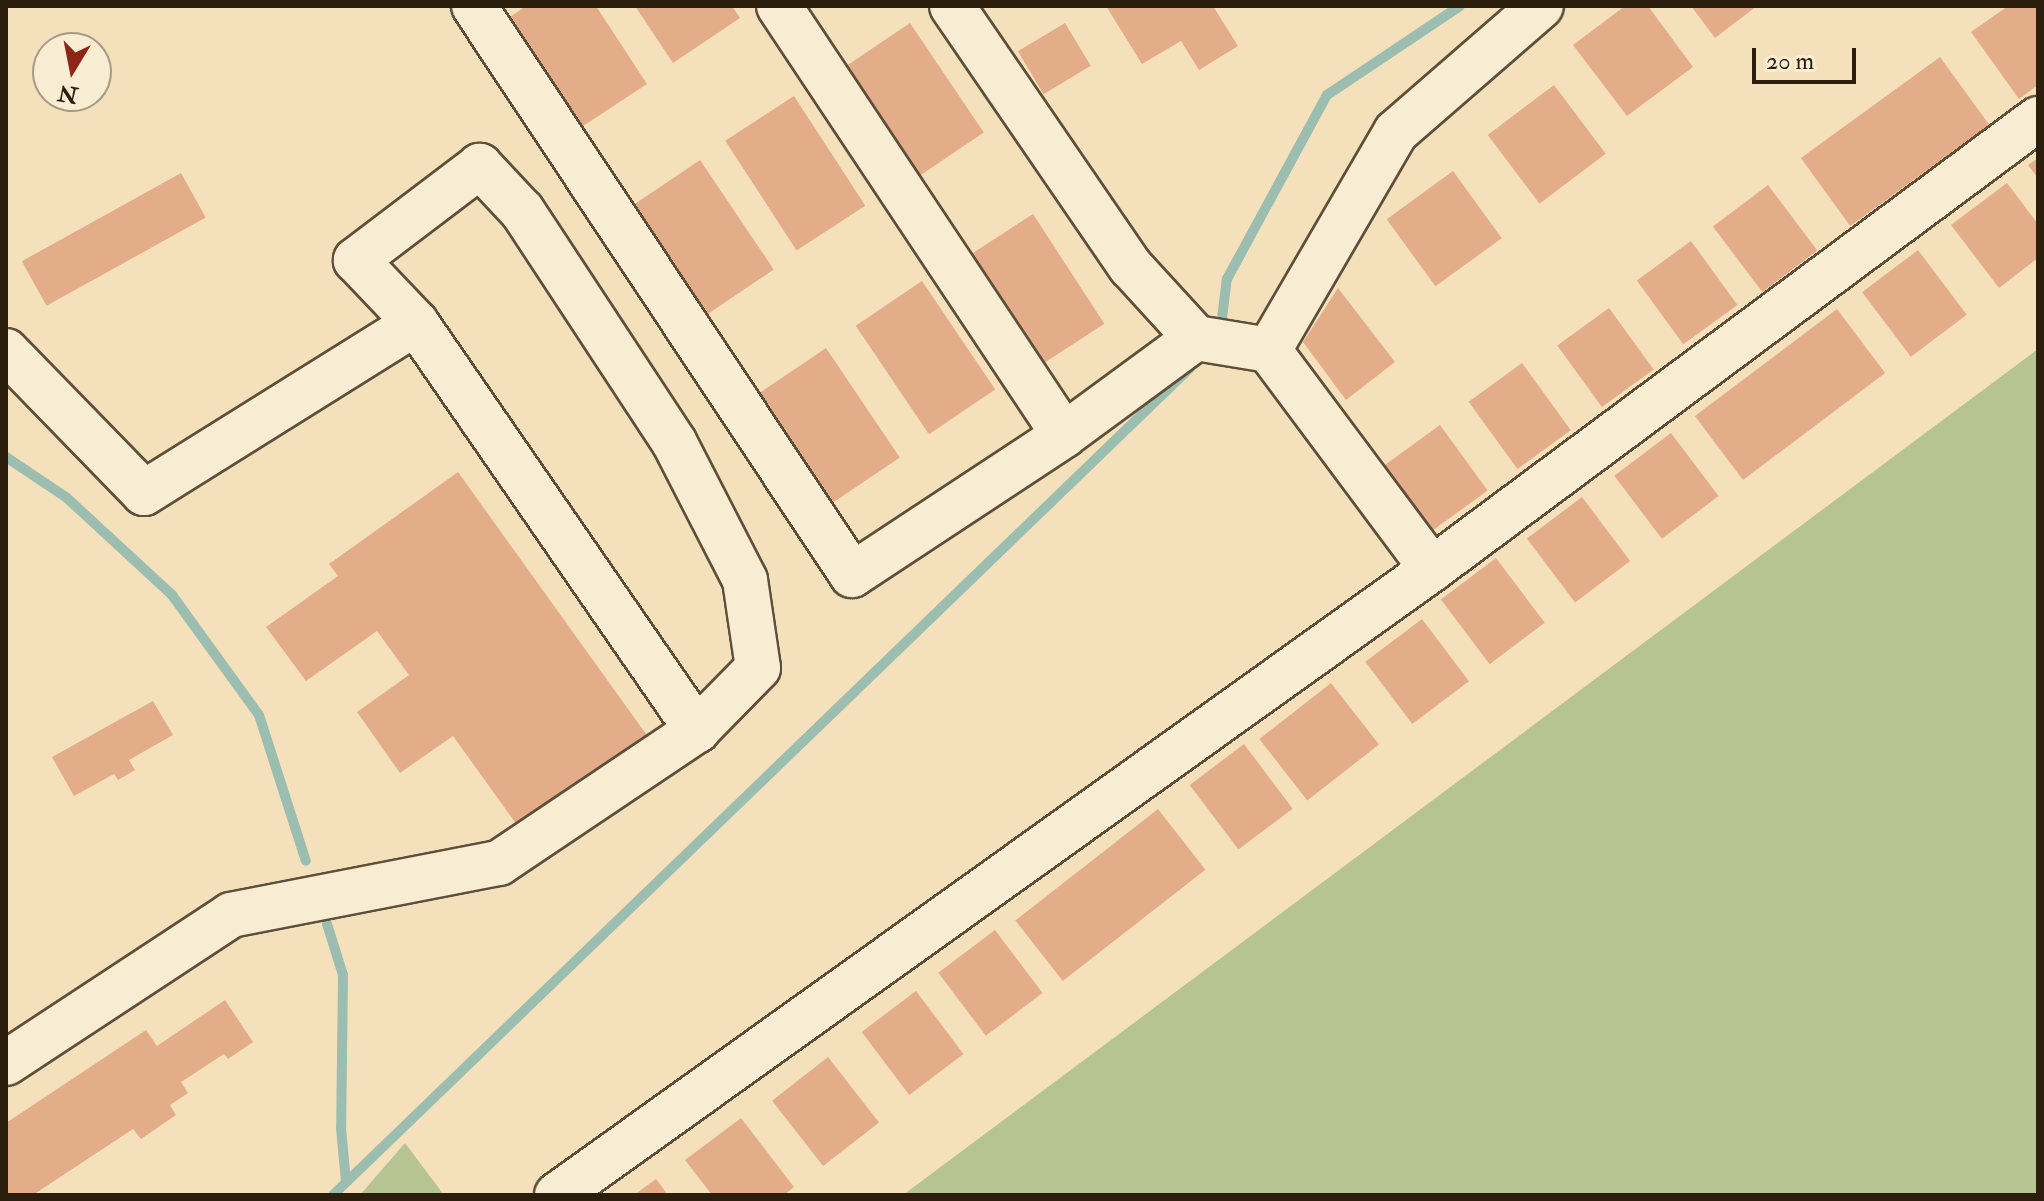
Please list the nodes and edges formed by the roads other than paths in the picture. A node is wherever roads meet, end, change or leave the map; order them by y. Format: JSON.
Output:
{"nodes":[{"id":1,"x":474,"y":6,"type":"edge"},
{"id":2,"x":779,"y":6,"type":"edge"},
{"id":3,"x":952,"y":6,"type":"edge"},
{"id":4,"x":1541,"y":6,"type":"edge"},
{"id":5,"x":2038,"y":119,"type":"edge"},
{"id":6,"x":416,"y":323,"type":"junction"},
{"id":7,"x":1196,"y":338,"type":"junction"},
{"id":8,"x":1269,"y":350,"type":"junction"},
{"id":9,"x":6,"y":351,"type":"edge"},
{"id":10,"x":1064,"y":435,"type":"junction"},
{"id":11,"x":1432,"y":569,"type":"junction"},
{"id":12,"x":697,"y":730,"type":"junction"},
{"id":13,"x":6,"y":1063,"type":"edge"},
{"id":14,"x":557,"y":1195,"type":"edge"}],
"edges":[{"from":1,"to":10,"type":"street"},
{"from":2,"to":10,"type":"street"},
{"from":3,"to":7,"type":"street"},
{"from":4,"to":8,"type":"street"},
{"from":5,"to":11,"type":"street"},
{"from":6,"to":9,"type":"street"},
{"from":6,"to":12,"type":"street"},
{"from":6,"to":12,"type":"street"},
{"from":7,"to":8,"type":"street"},
{"from":7,"to":10,"type":"street"},
{"from":8,"to":11,"type":"street"},
{"from":11,"to":14,"type":"street"},
{"from":12,"to":13,"type":"street"}]}
